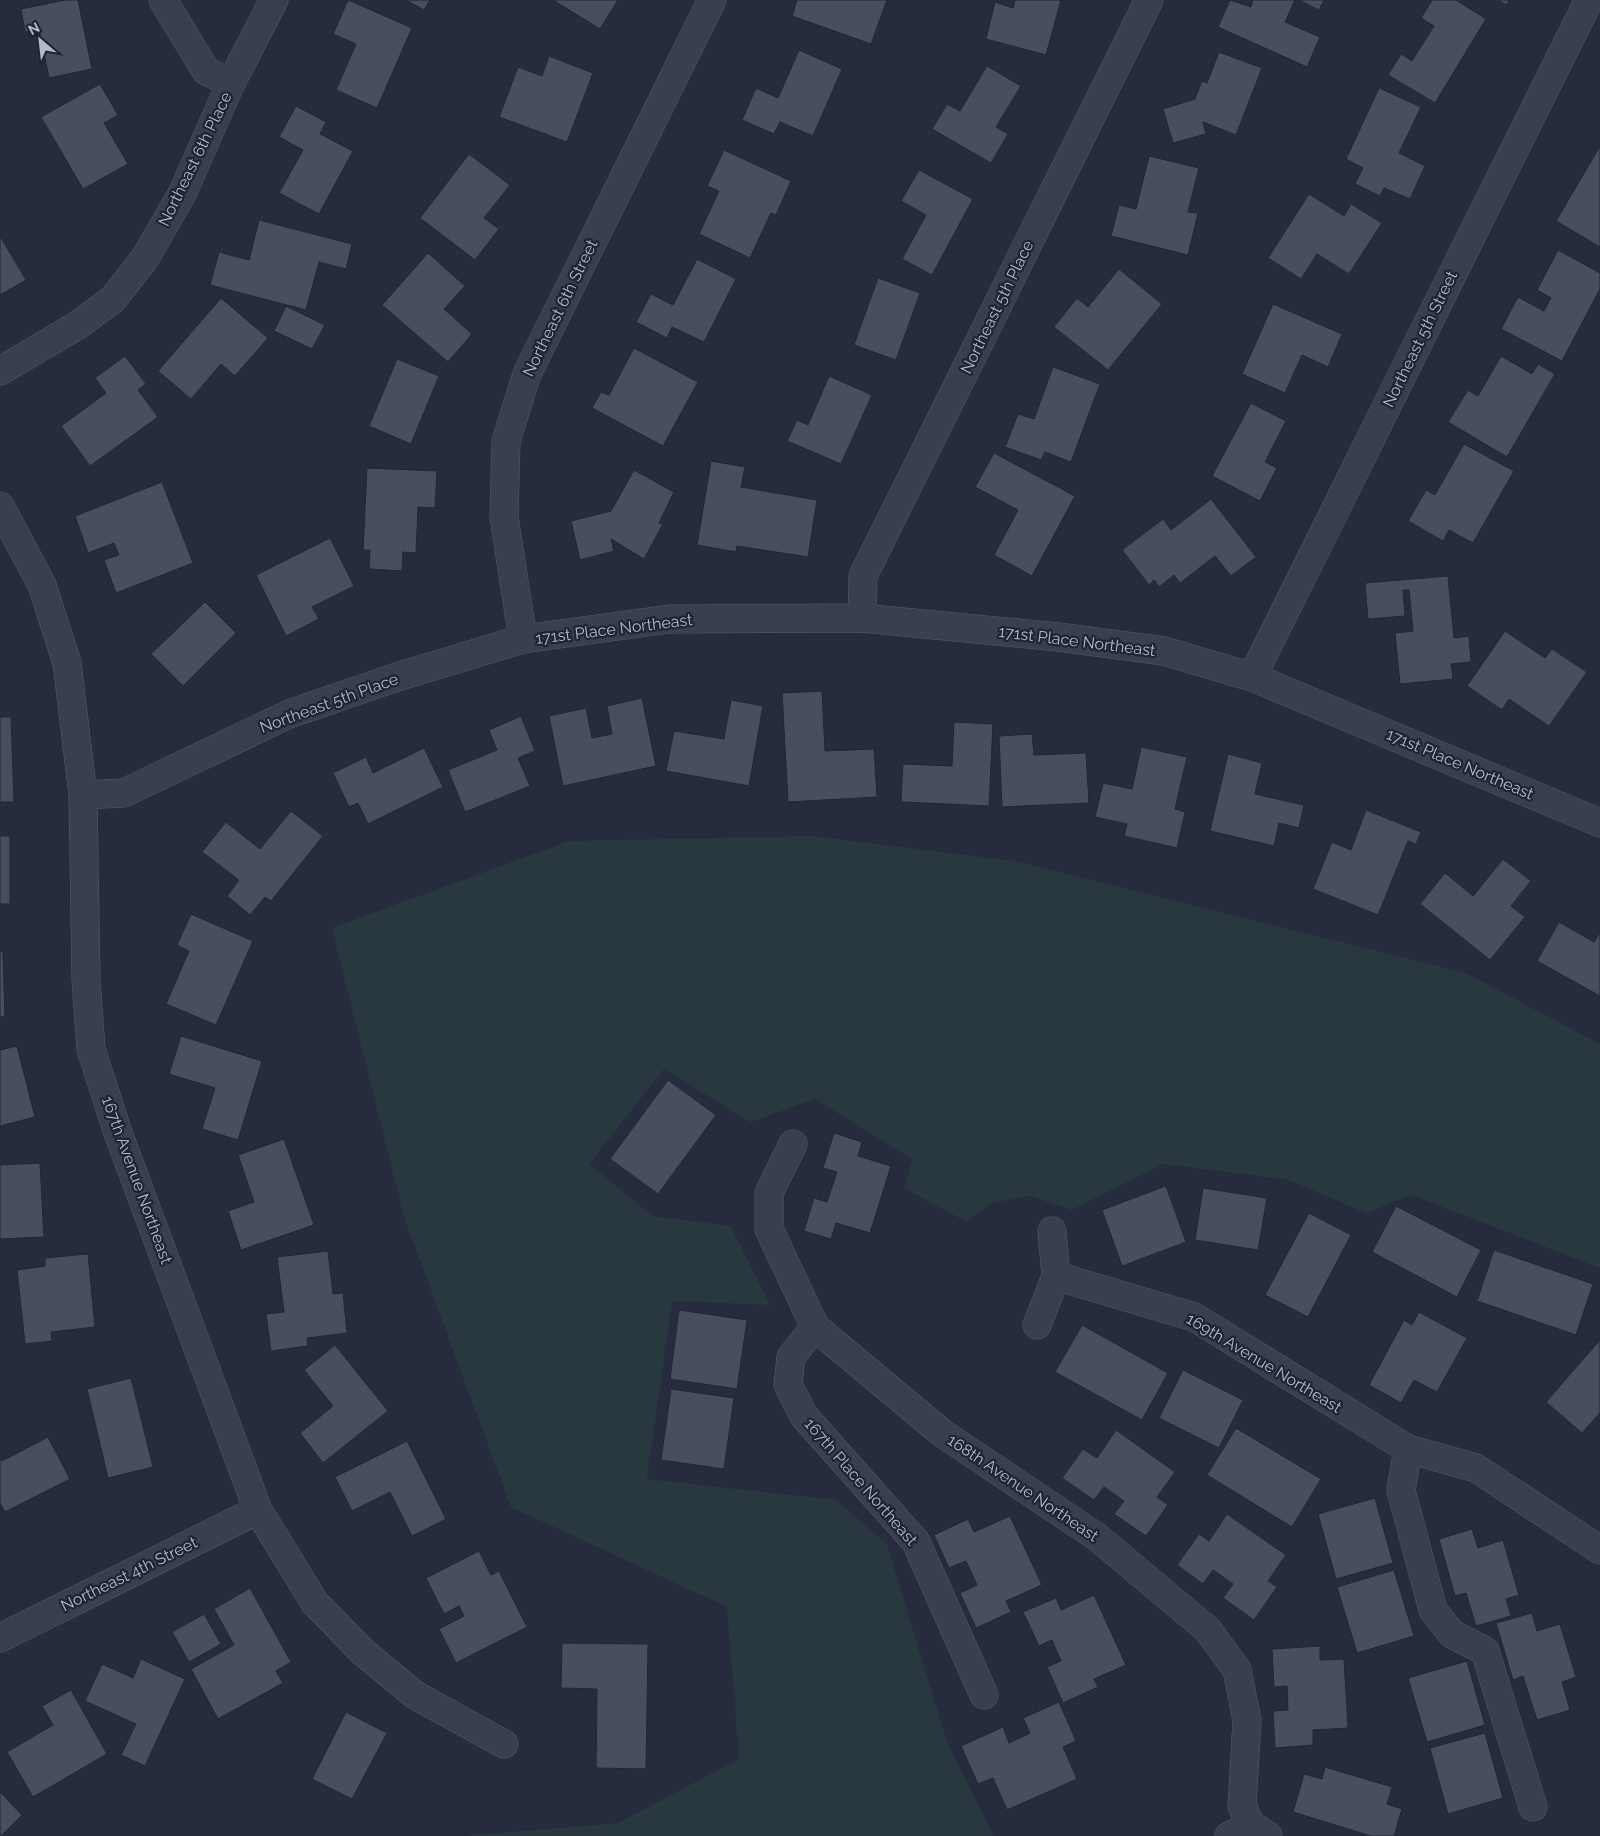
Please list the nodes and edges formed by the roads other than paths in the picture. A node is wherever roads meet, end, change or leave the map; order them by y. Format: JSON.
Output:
{"nodes":[{"id":1,"x":163,"y":0,"type":"edge"},
{"id":2,"x":274,"y":0,"type":"edge"},
{"id":3,"x":712,"y":0,"type":"edge"},
{"id":4,"x":1149,"y":0,"type":"edge"},
{"id":5,"x":1589,"y":0,"type":"edge"},
{"id":6,"x":231,"y":83,"type":"junction"},
{"id":7,"x":0,"y":371,"type":"edge"},
{"id":8,"x":0,"y":506,"type":"edge"},
{"id":9,"x":862,"y":618,"type":"junction"},
{"id":10,"x":523,"y":639,"type":"junction"},
{"id":11,"x":1252,"y":677,"type":"junction"},
{"id":12,"x":83,"y":796,"type":"junction"},
{"id":13,"x":1600,"y":823,"type":"edge"},
{"id":14,"x":792,"y":1144,"type":"dead end"},
{"id":15,"x":1052,"y":1231,"type":"dead end"},
{"id":16,"x":1056,"y":1276,"type":"junction"},
{"id":17,"x":1037,"y":1325,"type":"dead end"},
{"id":18,"x":815,"y":1327,"type":"junction"},
{"id":19,"x":1408,"y":1449,"type":"junction"},
{"id":20,"x":258,"y":1510,"type":"junction"},
{"id":21,"x":1600,"y":1550,"type":"edge"},
{"id":22,"x":0,"y":1638,"type":"edge"},
{"id":23,"x":984,"y":1695,"type":"dead end"},
{"id":24,"x":504,"y":1744,"type":"dead end"},
{"id":25,"x":1533,"y":1807,"type":"dead end"},
{"id":26,"x":1249,"y":1832,"type":"edge"}],
"edges":[{"from":1,"to":6,"type":"street"},
{"from":2,"to":6,"type":"street","name":"Northeast 6th Place"},
{"from":3,"to":10,"type":"street","name":"Northeast 6th Street"},
{"from":4,"to":9,"type":"street","name":"Northeast 5th Place"},
{"from":5,"to":11,"type":"street","name":"Northeast 5th Street"},
{"from":6,"to":7,"type":"street","name":"Northeast 6th Place"},
{"from":8,"to":12,"type":"street","name":"167th Avenue Northeast"},
{"from":9,"to":10,"type":"street","name":"171st Place Northeast"},
{"from":9,"to":11,"type":"street","name":"171st Place Northeast"},
{"from":10,"to":12,"type":"street","name":"Northeast 5th Place"},
{"from":11,"to":13,"type":"street","name":"171st Place Northeast"},
{"from":12,"to":20,"type":"street","name":"167th Avenue Northeast"},
{"from":14,"to":18,"type":"street","name":"168th Avenue Northeast"},
{"from":15,"to":16,"type":"street"},
{"from":16,"to":17,"type":"street"},
{"from":16,"to":19,"type":"street","name":"169th Avenue Northeast"},
{"from":18,"to":23,"type":"street","name":"167th Place Northeast"},
{"from":18,"to":26,"type":"street","name":"168th Avenue Northeast"},
{"from":19,"to":21,"type":"street","name":"169th Avenue Northeast"},
{"from":19,"to":25,"type":"street"},
{"from":20,"to":22,"type":"street","name":"Northeast 4th Street"},
{"from":20,"to":24,"type":"street","name":"167th Avenue Northeast"}]}
